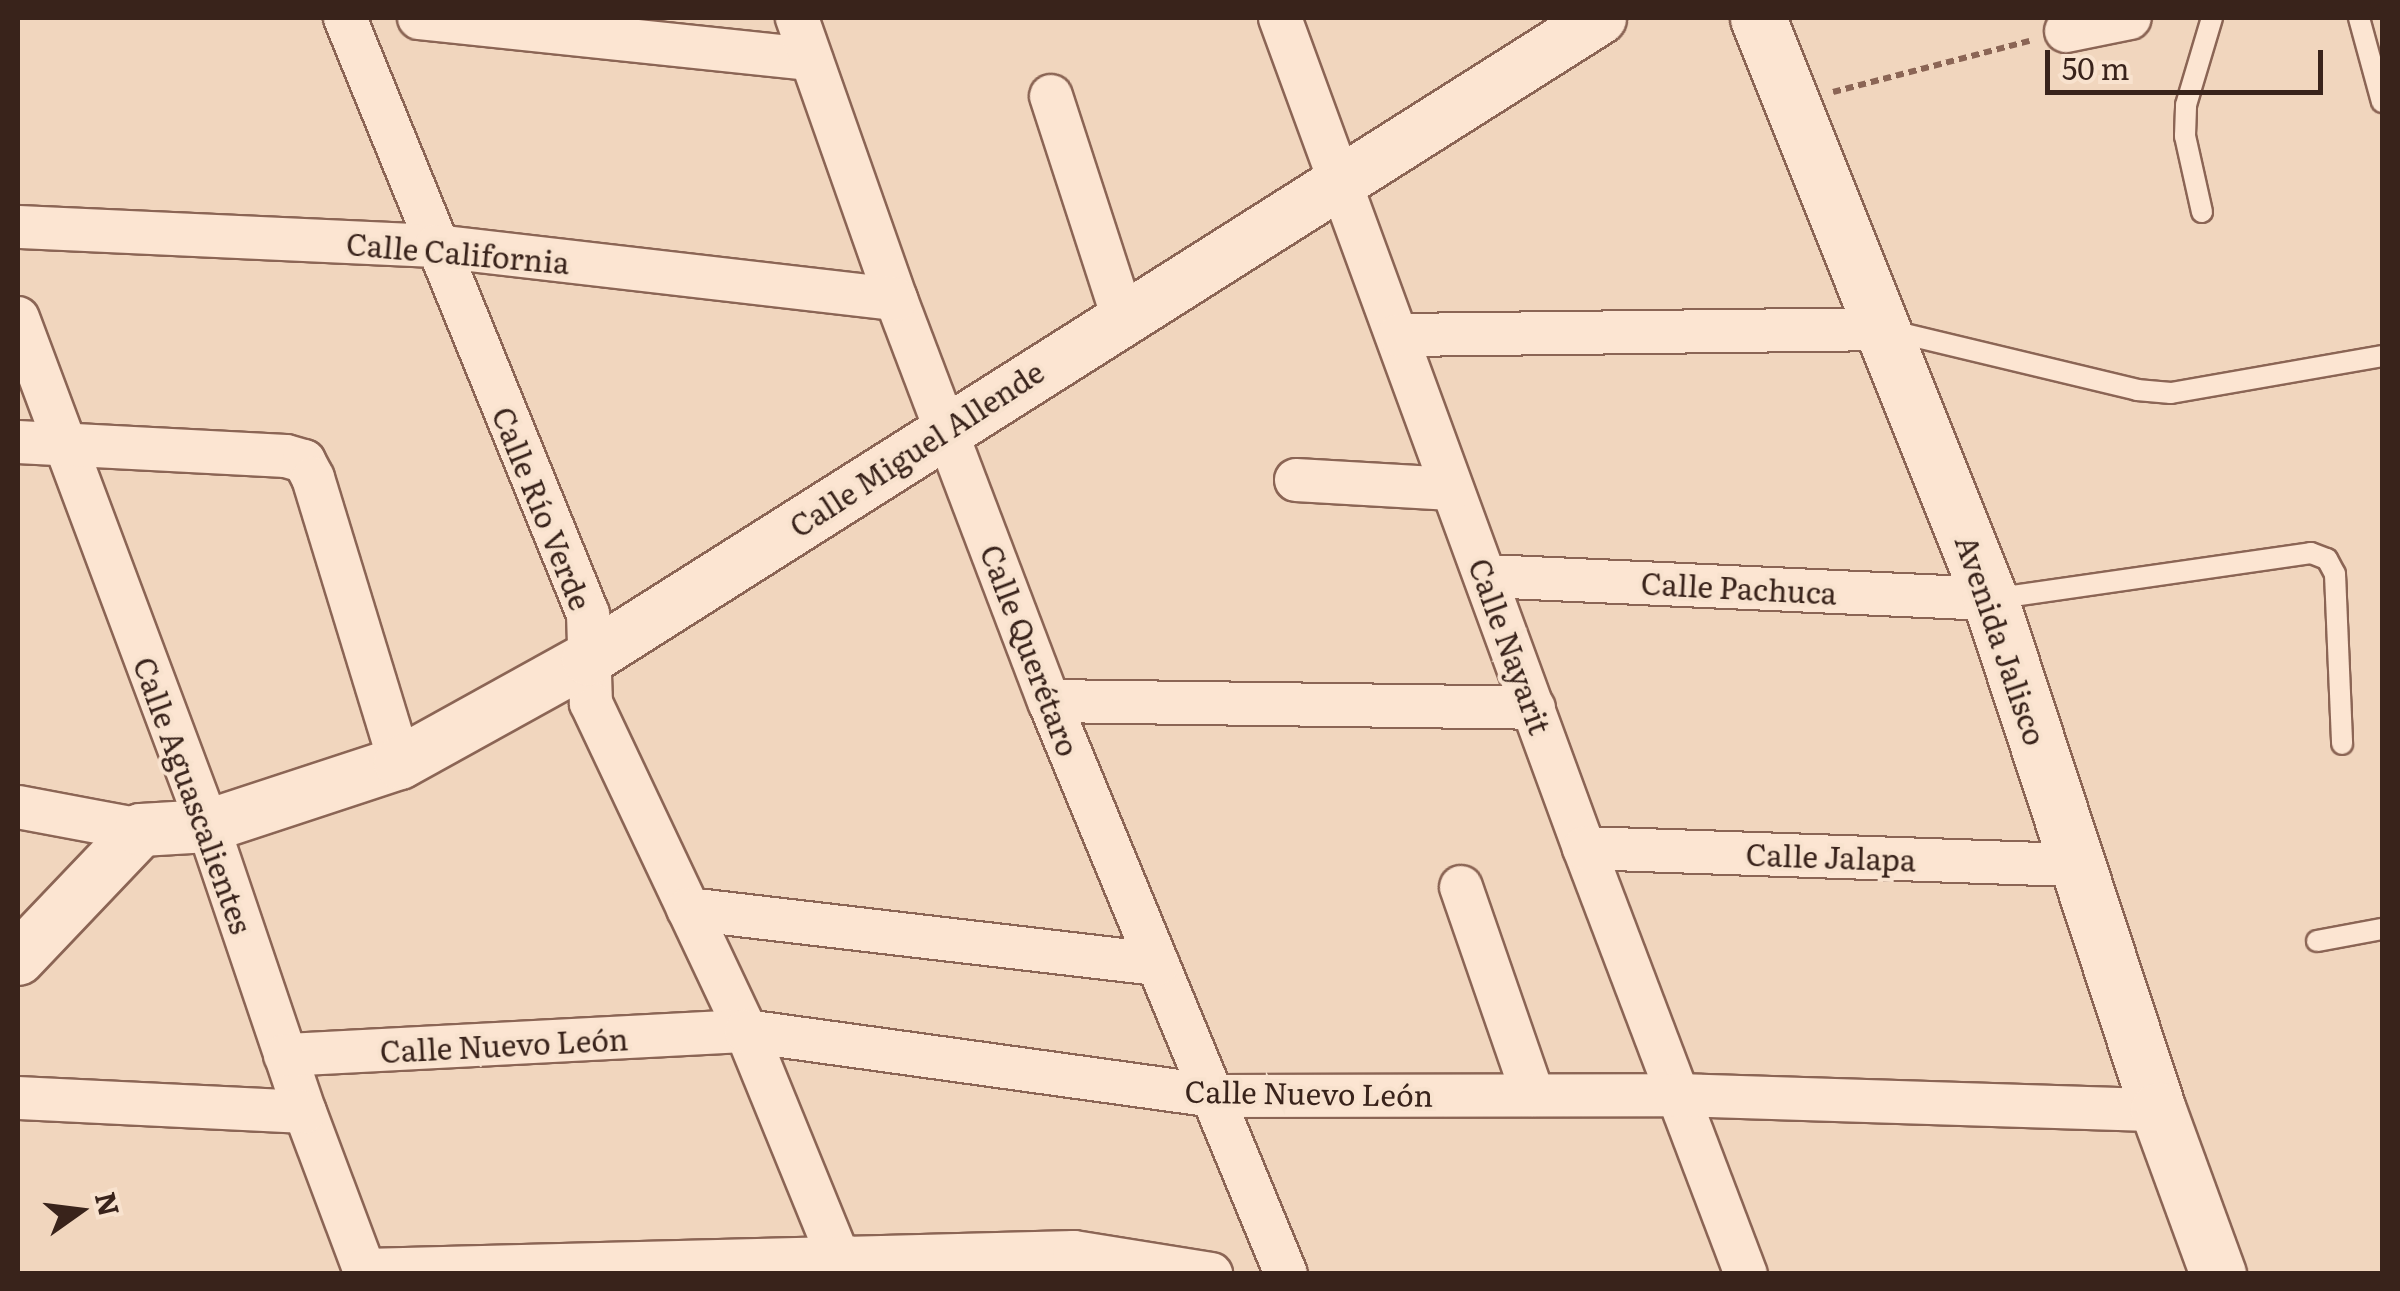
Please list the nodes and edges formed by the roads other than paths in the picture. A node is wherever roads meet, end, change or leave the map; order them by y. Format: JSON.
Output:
{"nodes":[{"id":1,"x":345,"y":18,"type":"edge"},
{"id":2,"x":418,"y":18,"type":"edge"},
{"id":3,"x":797,"y":18,"type":"edge"},
{"id":4,"x":1280,"y":18,"type":"edge"},
{"id":5,"x":1600,"y":18,"type":"edge"},
{"id":6,"x":1758,"y":18,"type":"edge"},
{"id":7,"x":2130,"y":18,"type":"edge"},
{"id":8,"x":2212,"y":18,"type":"edge"},
{"id":9,"x":2359,"y":18,"type":"edge"},
{"id":10,"x":2066,"y":31,"type":"road end"},
{"id":11,"x":812,"y":59,"type":"junction"},
{"id":12,"x":1051,"y":96,"type":"dead end"},
{"id":13,"x":2382,"y":102,"type":"edge"},
{"id":14,"x":1339,"y":181,"type":"junction"},
{"id":15,"x":2202,"y":212,"type":"dead end"},
{"id":16,"x":18,"y":227,"type":"edge"},
{"id":17,"x":436,"y":246,"type":"junction"},
{"id":18,"x":896,"y":299,"type":"junction"},
{"id":19,"x":1123,"y":317,"type":"junction"},
{"id":20,"x":18,"y":318,"type":"edge"},
{"id":21,"x":1886,"y":329,"type":"junction"},
{"id":22,"x":1399,"y":335,"type":"junction"},
{"id":23,"x":2382,"y":356,"type":"edge"},
{"id":24,"x":946,"y":428,"type":"junction"},
{"id":25,"x":18,"y":442,"type":"edge"},
{"id":26,"x":66,"y":445,"type":"junction"},
{"id":27,"x":1296,"y":480,"type":"dead end"},
{"id":28,"x":1452,"y":489,"type":"junction"},
{"id":29,"x":1487,"y":576,"type":"junction"},
{"id":30,"x":1990,"y":599,"type":"junction"},
{"id":31,"x":588,"y":659,"type":"junction"},
{"id":32,"x":1049,"y":701,"type":"junction"},
{"id":33,"x":1534,"y":708,"type":"junction"},
{"id":34,"x":2342,"y":744,"type":"dead end"},
{"id":35,"x":400,"y":763,"type":"junction"},
{"id":36,"x":18,"y":807,"type":"edge"},
{"id":37,"x":208,"y":826,"type":"junction"},
{"id":38,"x":141,"y":830,"type":"junction"},
{"id":39,"x":1584,"y":848,"type":"junction"},
{"id":40,"x":2078,"y":865,"type":"junction"},
{"id":41,"x":1462,"y":887,"type":"dead end"},
{"id":42,"x":688,"y":909,"type":"junction"},
{"id":43,"x":2382,"y":930,"type":"edge"},
{"id":44,"x":2317,"y":941,"type":"dead end"},
{"id":45,"x":18,"y":959,"type":"edge"},
{"id":46,"x":1158,"y":964,"type":"junction"},
{"id":47,"x":746,"y":1031,"type":"junction"},
{"id":48,"x":285,"y":1055,"type":"junction"},
{"id":49,"x":1533,"y":1095,"type":"junction"},
{"id":50,"x":1676,"y":1095,"type":"junction"},
{"id":51,"x":1213,"y":1096,"type":"junction"},
{"id":52,"x":18,"y":1098,"type":"edge"},
{"id":53,"x":2158,"y":1110,"type":"junction"},
{"id":54,"x":305,"y":1112,"type":"junction"},
{"id":55,"x":1078,"y":1263,"type":"edge"},
{"id":56,"x":843,"y":1267,"type":"edge"},
{"id":57,"x":366,"y":1272,"type":"edge"},
{"id":58,"x":1211,"y":1274,"type":"edge"},
{"id":59,"x":1286,"y":1274,"type":"edge"},
{"id":60,"x":1746,"y":1274,"type":"edge"},
{"id":61,"x":2218,"y":1274,"type":"edge"}],
"edges":[{"from":1,"to":17,"type":"street","name":"Calle Río Verde"},
{"from":2,"to":11,"type":"street"},
{"from":3,"to":11,"type":"street","name":"Calle Querétaro"},
{"from":4,"to":14,"type":"street","name":"Calle Nayarit"},
{"from":5,"to":14,"type":"street","name":"Calle Miguel Allende"},
{"from":6,"to":21,"type":"main road","name":"Avenida Jalisco"},
{"from":7,"to":10,"type":"street"},
{"from":8,"to":15,"type":"lane"},
{"from":9,"to":13,"type":"lane"},
{"from":11,"to":18,"type":"street","name":"Calle Querétaro"},
{"from":12,"to":19,"type":"street"},
{"from":14,"to":19,"type":"street","name":"Calle Miguel Allende"},
{"from":14,"to":22,"type":"street","name":"Calle Nayarit"},
{"from":16,"to":17,"type":"street","name":"Calle California"},
{"from":17,"to":18,"type":"street","name":"Calle California"},
{"from":17,"to":31,"type":"street","name":"Calle Río Verde"},
{"from":18,"to":24,"type":"street","name":"Calle Querétaro"},
{"from":19,"to":24,"type":"street","name":"Calle Miguel Allende"},
{"from":20,"to":26,"type":"street","name":"Calle Aguascalientes"},
{"from":21,"to":22,"type":"street"},
{"from":21,"to":23,"type":"lane"},
{"from":21,"to":30,"type":"main road","name":"Avenida Jalisco"},
{"from":22,"to":28,"type":"street","name":"Calle Nayarit"},
{"from":24,"to":31,"type":"street","name":"Calle Miguel Allende"},
{"from":24,"to":32,"type":"street","name":"Calle Querétaro"},
{"from":25,"to":26,"type":"street"},
{"from":26,"to":35,"type":"street"},
{"from":26,"to":37,"type":"street","name":"Calle Aguascalientes"},
{"from":27,"to":28,"type":"street"},
{"from":28,"to":29,"type":"street","name":"Calle Nayarit"},
{"from":29,"to":30,"type":"street","name":"Calle Pachuca"},
{"from":29,"to":33,"type":"street","name":"Calle Nayarit"},
{"from":30,"to":34,"type":"lane"},
{"from":30,"to":40,"type":"main road","name":"Avenida Jalisco"},
{"from":31,"to":35,"type":"street","name":"Calle Miguel Allende"},
{"from":31,"to":42,"type":"street","name":"Calle Río Verde"},
{"from":32,"to":33,"type":"street"},
{"from":32,"to":46,"type":"street","name":"Calle Querétaro"},
{"from":33,"to":39,"type":"street","name":"Calle Nayarit"},
{"from":35,"to":37,"type":"street","name":"Calle Miguel Allende"},
{"from":36,"to":38,"type":"street"},
{"from":37,"to":38,"type":"street","name":"Calle Miguel Allende"},
{"from":37,"to":48,"type":"street","name":"Calle Aguascalientes"},
{"from":38,"to":45,"type":"street"},
{"from":39,"to":40,"type":"street","name":"Calle Jalapa"},
{"from":39,"to":50,"type":"street","name":"Calle Nayarit"},
{"from":40,"to":53,"type":"main road","name":"Avenida Jalisco"},
{"from":41,"to":49,"type":"street"},
{"from":42,"to":46,"type":"street"},
{"from":42,"to":47,"type":"street","name":"Calle Río Verde"},
{"from":43,"to":44,"type":"lane"},
{"from":46,"to":51,"type":"street","name":"Calle Querétaro"},
{"from":47,"to":48,"type":"street","name":"Calle Nuevo León"},
{"from":47,"to":51,"type":"street","name":"Calle Nuevo León"},
{"from":47,"to":56,"type":"street","name":"Calle Río Verde"},
{"from":48,"to":54,"type":"street","name":"Calle Aguascalientes"},
{"from":49,"to":50,"type":"street","name":"Calle Nuevo León"},
{"from":49,"to":51,"type":"street","name":"Calle Nuevo León"},
{"from":50,"to":53,"type":"street","name":"Calle Nuevo León"},
{"from":50,"to":60,"type":"street","name":"Calle Nayarit"},
{"from":51,"to":59,"type":"street","name":"Calle Querétaro"},
{"from":52,"to":54,"type":"street"},
{"from":53,"to":61,"type":"main road","name":"Avenida Jalisco"},
{"from":54,"to":57,"type":"street","name":"Calle Aguascalientes"},
{"from":55,"to":56,"type":"street"},
{"from":55,"to":58,"type":"street"},
{"from":56,"to":57,"type":"street"}]}
